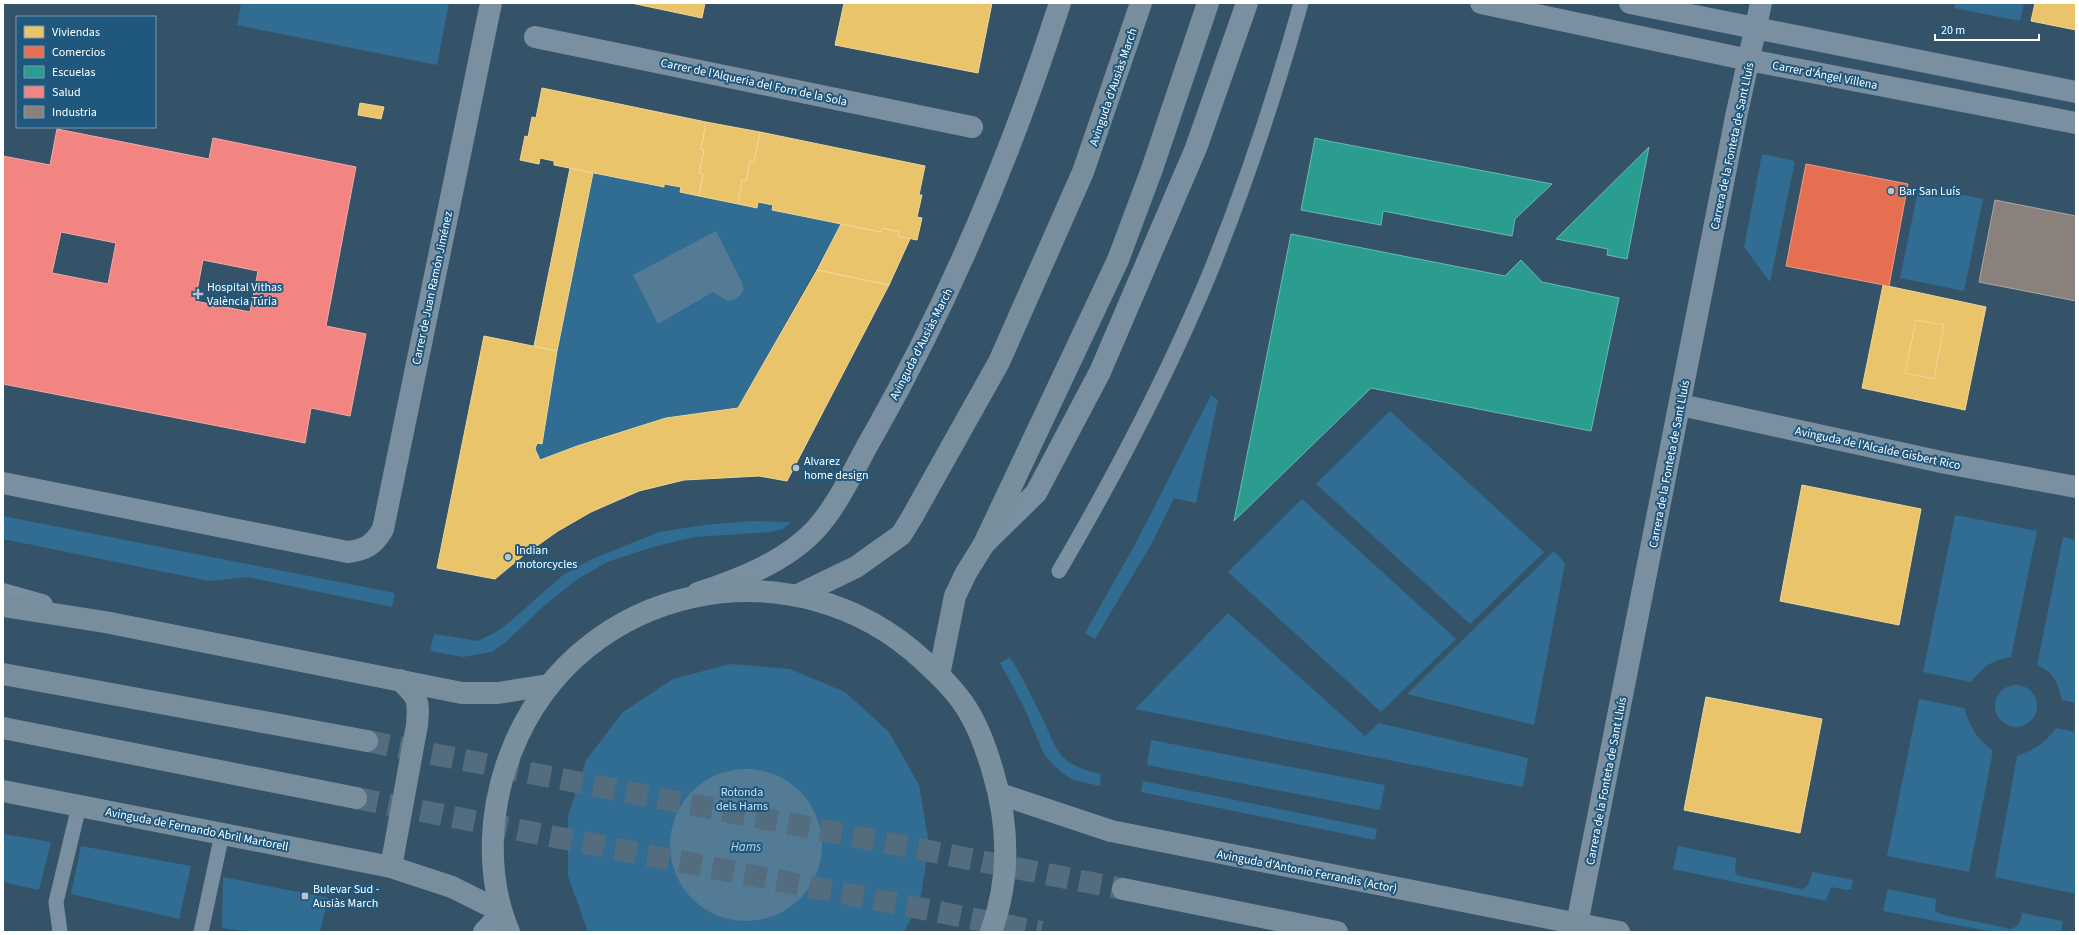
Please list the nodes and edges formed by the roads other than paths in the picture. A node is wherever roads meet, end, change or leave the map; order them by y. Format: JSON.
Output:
{"nodes":[{"id":1,"x":491,"y":3,"type":"edge"},
{"id":2,"x":1060,"y":3,"type":"edge"},
{"id":3,"x":1141,"y":3,"type":"edge"},
{"id":4,"x":1208,"y":3,"type":"edge"},
{"id":5,"x":1301,"y":3,"type":"edge"},
{"id":6,"x":1481,"y":3,"type":"edge"},
{"id":7,"x":1630,"y":3,"type":"edge"},
{"id":8,"x":1761,"y":3,"type":"edge"},
{"id":9,"x":1247,"y":7,"type":"edge"},
{"id":10,"x":1756,"y":28,"type":"junction"},
{"id":11,"x":536,"y":37,"type":"dead end"},
{"id":12,"x":1749,"y":60,"type":"junction"},
{"id":13,"x":2076,"y":92,"type":"edge"},
{"id":14,"x":2076,"y":123,"type":"edge"},
{"id":15,"x":972,"y":127,"type":"dead end"},
{"id":16,"x":1681,"y":405,"type":"junction"},
{"id":17,"x":3,"y":483,"type":"edge"},
{"id":18,"x":2076,"y":487,"type":"edge"},
{"id":19,"x":984,"y":544,"type":"junction"},
{"id":20,"x":1059,"y":571,"type":"dead end"},
{"id":21,"x":3,"y":594,"type":"edge"},
{"id":22,"x":798,"y":595,"type":"junction"},
{"id":23,"x":678,"y":600,"type":"junction"},
{"id":24,"x":3,"y":606,"type":"edge"},
{"id":25,"x":105,"y":622,"type":"junction"},
{"id":26,"x":3,"y":674,"type":"edge"},
{"id":27,"x":939,"y":675,"type":"junction"},
{"id":28,"x":400,"y":680,"type":"junction"},
{"id":29,"x":549,"y":685,"type":"junction"},
{"id":30,"x":3,"y":728,"type":"edge"},
{"id":31,"x":367,"y":741,"type":"tunnel mouth"},
{"id":32,"x":3,"y":791,"type":"edge"},
{"id":33,"x":1000,"y":794,"type":"junction"},
{"id":34,"x":356,"y":798,"type":"tunnel mouth"},
{"id":35,"x":78,"y":806,"type":"junction"},
{"id":36,"x":222,"y":834,"type":"junction"},
{"id":37,"x":391,"y":867,"type":"junction"},
{"id":38,"x":1124,"y":889,"type":"tunnel mouth"},
{"id":39,"x":503,"y":919,"type":"edge"},
{"id":40,"x":1583,"y":928,"type":"edge"},
{"id":41,"x":60,"y":932,"type":"edge"},
{"id":42,"x":202,"y":932,"type":"edge"},
{"id":43,"x":484,"y":932,"type":"edge"},
{"id":44,"x":991,"y":932,"type":"edge"},
{"id":45,"x":1338,"y":932,"type":"edge"},
{"id":46,"x":1555,"y":932,"type":"edge"},
{"id":47,"x":1619,"y":932,"type":"edge"}],
"edges":[{"from":1,"to":17,"type":"street","name":"Carrer de Juan Ramón Jiménez"},
{"from":2,"to":23,"type":"street","name":"Avinguda d'Ausiàs March"},
{"from":3,"to":22,"type":"main road","name":"Avinguda d'Ausiàs March"},
{"from":4,"to":19,"type":"main road"},
{"from":5,"to":20,"type":"lane"},
{"from":6,"to":12,"type":"street","name":"Carrer d'Ángel Villena"},
{"from":7,"to":10,"type":"street"},
{"from":8,"to":10,"type":"street","name":"Carrera de la Fonteta de Sant Lluís"},
{"from":9,"to":19,"type":"street"},
{"from":10,"to":12,"type":"street","name":"Carrera de la Fonteta de Sant Lluís"},
{"from":10,"to":13,"type":"street"},
{"from":11,"to":15,"type":"street","name":"Carrer de l'Alqueria del Forn de la Sola"},
{"from":12,"to":14,"type":"street","name":"Carrer d'Ángel Villena"},
{"from":12,"to":16,"type":"street","name":"Carrera de la Fonteta de Sant Lluís"},
{"from":16,"to":18,"type":"street","name":"Avinguda de l'Alcalde Gisbert Rico"},
{"from":16,"to":40,"type":"street","name":"Carrera de la Fonteta de Sant Lluís"},
{"from":19,"to":27,"type":"main road"},
{"from":21,"to":25,"type":"street"},
{"from":22,"to":23,"type":"highway"},
{"from":22,"to":27,"type":"highway"},
{"from":23,"to":29,"type":"highway"},
{"from":24,"to":25,"type":"main road"},
{"from":25,"to":28,"type":"main road"},
{"from":26,"to":31,"type":"main road"},
{"from":27,"to":33,"type":"highway"},
{"from":28,"to":29,"type":"main road"},
{"from":28,"to":37,"type":"main road"},
{"from":29,"to":39,"type":"highway"},
{"from":30,"to":34,"type":"main road"},
{"from":32,"to":35,"type":"main road","name":"Avinguda de Fernando Abril Martorell"},
{"from":33,"to":40,"type":"main road","name":"Avinguda d'Antonio Ferrandis (Actor)"},
{"from":33,"to":44,"type":"highway"},
{"from":35,"to":36,"type":"main road","name":"Avinguda de Fernando Abril Martorell"},
{"from":35,"to":41,"type":"lane"},
{"from":36,"to":37,"type":"main road","name":"Avinguda de Fernando Abril Martorell"},
{"from":36,"to":42,"type":"lane"},
{"from":37,"to":39,"type":"main road","name":"Avinguda de Fernando Abril Martorell"},
{"from":38,"to":45,"type":"main road"},
{"from":39,"to":43,"type":"street"},
{"from":40,"to":46,"type":"street"},
{"from":40,"to":47,"type":"main road","name":"Avinguda d'Antonio Ferrandis (Actor)"}]}
